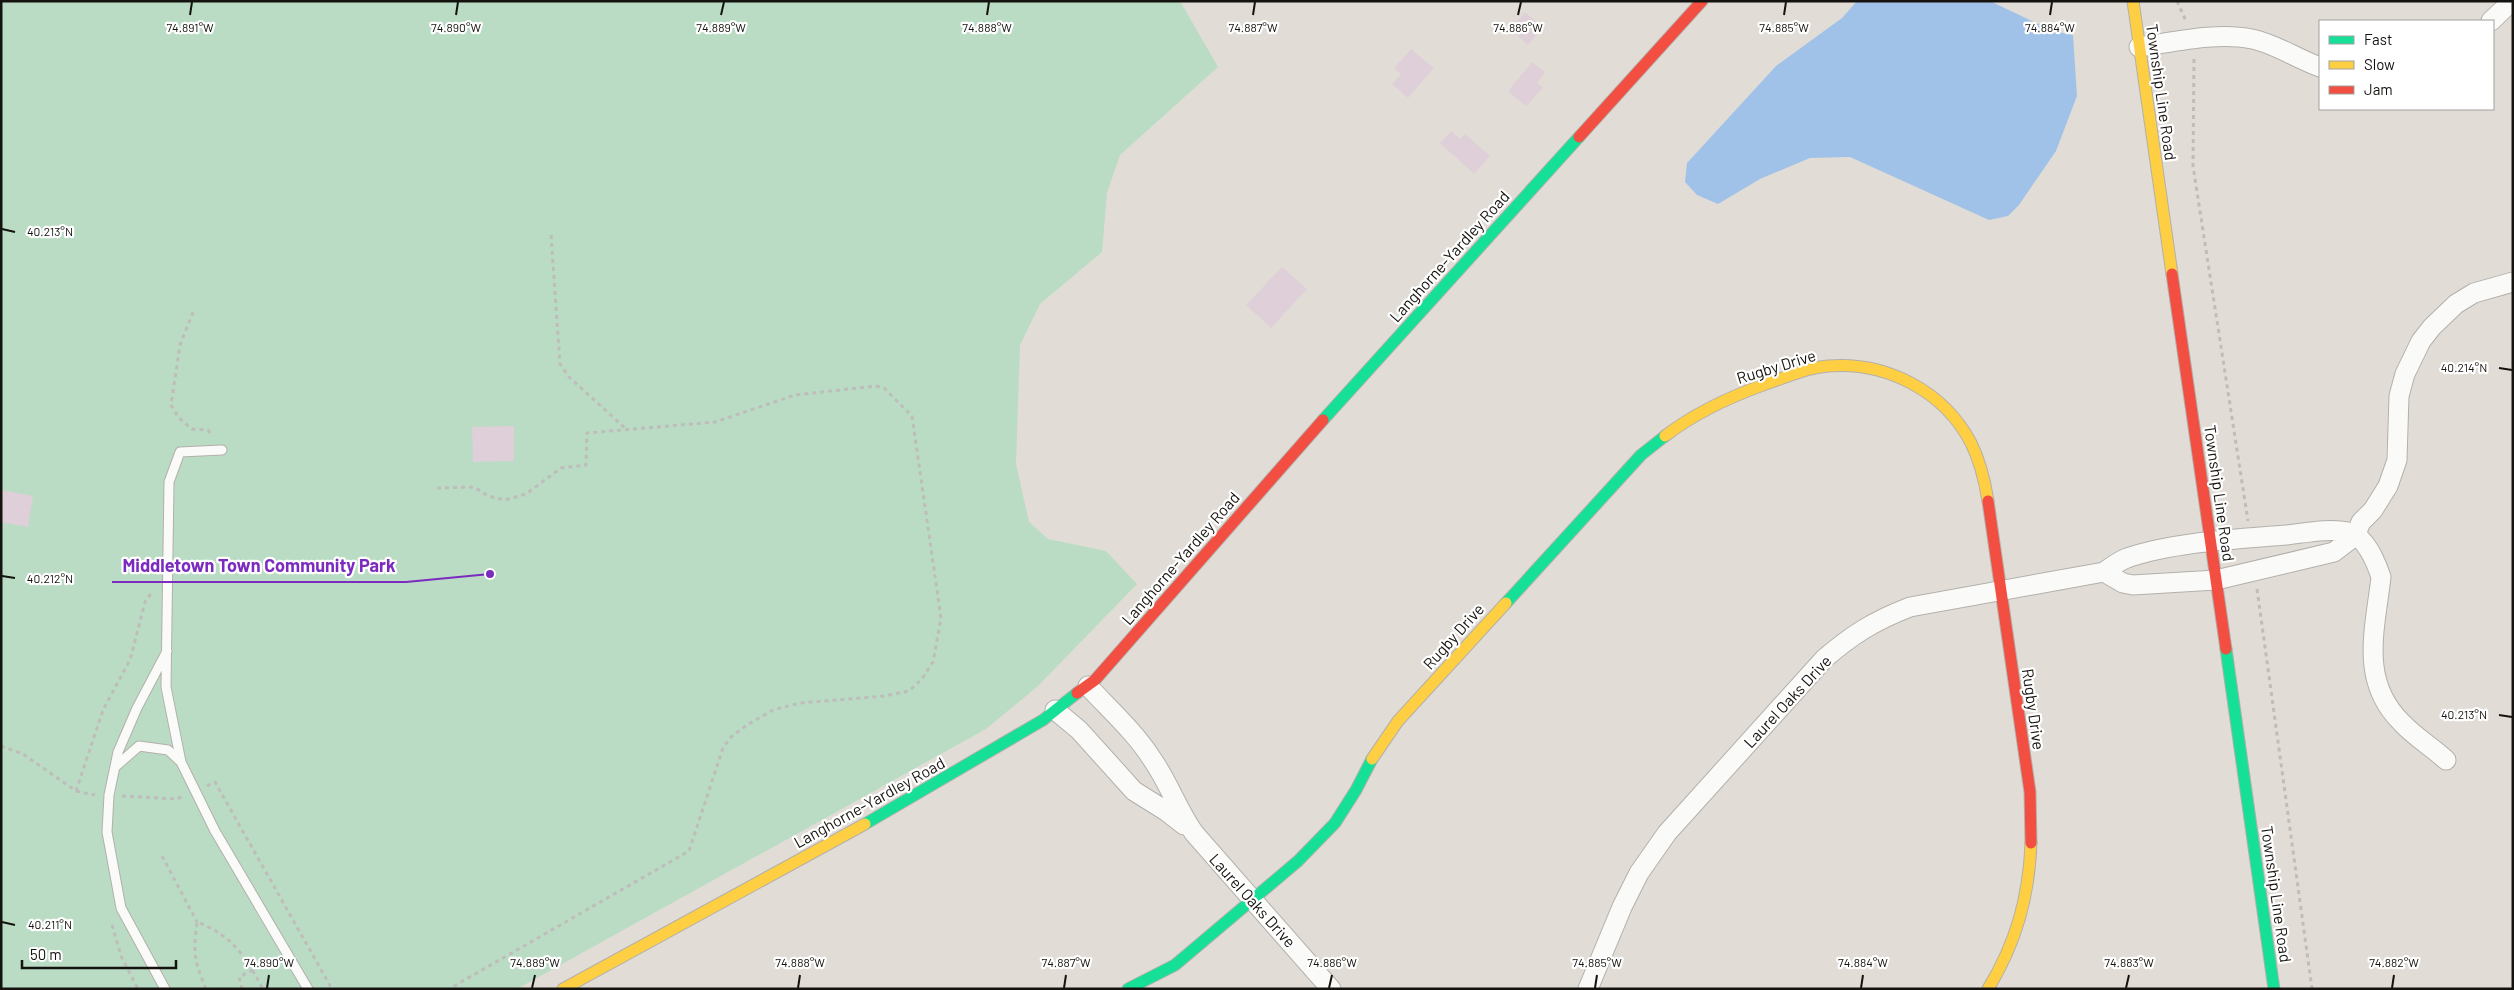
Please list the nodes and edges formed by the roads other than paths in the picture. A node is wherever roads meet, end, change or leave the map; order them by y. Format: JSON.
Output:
{"nodes":[{"id":1,"x":1702,"y":1,"type":"edge"},
{"id":2,"x":2133,"y":1,"type":"edge"},
{"id":3,"x":2512,"y":1,"type":"edge"},
{"id":4,"x":2492,"y":20,"type":"edge"},
{"id":5,"x":2139,"y":47,"type":"junction"},
{"id":6,"x":2319,"y":67,"type":"edge"},
{"id":7,"x":2513,"y":282,"type":"edge"},
{"id":8,"x":222,"y":450,"type":"road end"},
{"id":9,"x":2356,"y":536,"type":"junction"},
{"id":10,"x":2210,"y":542,"type":"junction"},
{"id":11,"x":2104,"y":572,"type":"junction"},
{"id":12,"x":2216,"y":580,"type":"junction"},
{"id":13,"x":2001,"y":590,"type":"junction"},
{"id":14,"x":168,"y":648,"type":"junction"},
{"id":15,"x":1088,"y":686,"type":"junction"},
{"id":16,"x":1055,"y":710,"type":"junction"},
{"id":17,"x":2446,"y":760,"type":"dead end"},
{"id":18,"x":182,"y":762,"type":"junction"},
{"id":19,"x":116,"y":767,"type":"junction"},
{"id":20,"x":1194,"y":833,"type":"junction"},
{"id":21,"x":1252,"y":899,"type":"junction"},
{"id":22,"x":1161,"y":982,"type":"edge"},
{"id":23,"x":165,"y":989,"type":"edge"},
{"id":24,"x":308,"y":989,"type":"edge"},
{"id":25,"x":563,"y":989,"type":"edge"},
{"id":26,"x":1128,"y":989,"type":"edge"},
{"id":27,"x":1331,"y":989,"type":"edge"},
{"id":28,"x":1588,"y":989,"type":"edge"},
{"id":29,"x":1988,"y":989,"type":"edge"},
{"id":30,"x":2274,"y":989,"type":"edge"}],
"edges":[{"from":1,"to":15,"type":"street","name":"Langhorne-Yardley Road"},
{"from":2,"to":5,"type":"street","name":"Township Line Road"},
{"from":3,"to":4,"type":"street"},
{"from":5,"to":6,"type":"street"},
{"from":5,"to":10,"type":"street","name":"Township Line Road"},
{"from":7,"to":9,"type":"street"},
{"from":8,"to":14,"type":"lane"},
{"from":9,"to":10,"type":"street","name":"Laurel Oaks Drive"},
{"from":9,"to":12,"type":"street"},
{"from":9,"to":17,"type":"street"},
{"from":10,"to":11,"type":"street","name":"Laurel Oaks Drive"},
{"from":10,"to":12,"type":"street","name":"Township Line Road"},
{"from":11,"to":12,"type":"street"},
{"from":11,"to":13,"type":"street","name":"Laurel Oaks Drive"},
{"from":12,"to":30,"type":"street","name":"Township Line Road"},
{"from":13,"to":21,"type":"street","name":"Rugby Drive"},
{"from":13,"to":28,"type":"street","name":"Laurel Oaks Drive"},
{"from":13,"to":29,"type":"street","name":"Rugby Drive"},
{"from":14,"to":18,"type":"lane"},
{"from":14,"to":19,"type":"lane"},
{"from":15,"to":16,"type":"street","name":"Langhorne-Yardley Road"},
{"from":15,"to":20,"type":"street","name":"Laurel Oaks Drive"},
{"from":16,"to":20,"type":"street","name":"Laurel Oaks Drive"},
{"from":16,"to":25,"type":"street","name":"Langhorne-Yardley Road"},
{"from":18,"to":19,"type":"lane"},
{"from":18,"to":24,"type":"lane"},
{"from":19,"to":23,"type":"lane"},
{"from":20,"to":21,"type":"street","name":"Laurel Oaks Drive"},
{"from":21,"to":22,"type":"street","name":"Rugby Drive"},
{"from":21,"to":27,"type":"street","name":"Laurel Oaks Drive"},
{"from":22,"to":26,"type":"street","name":"Rugby Drive"}]}
